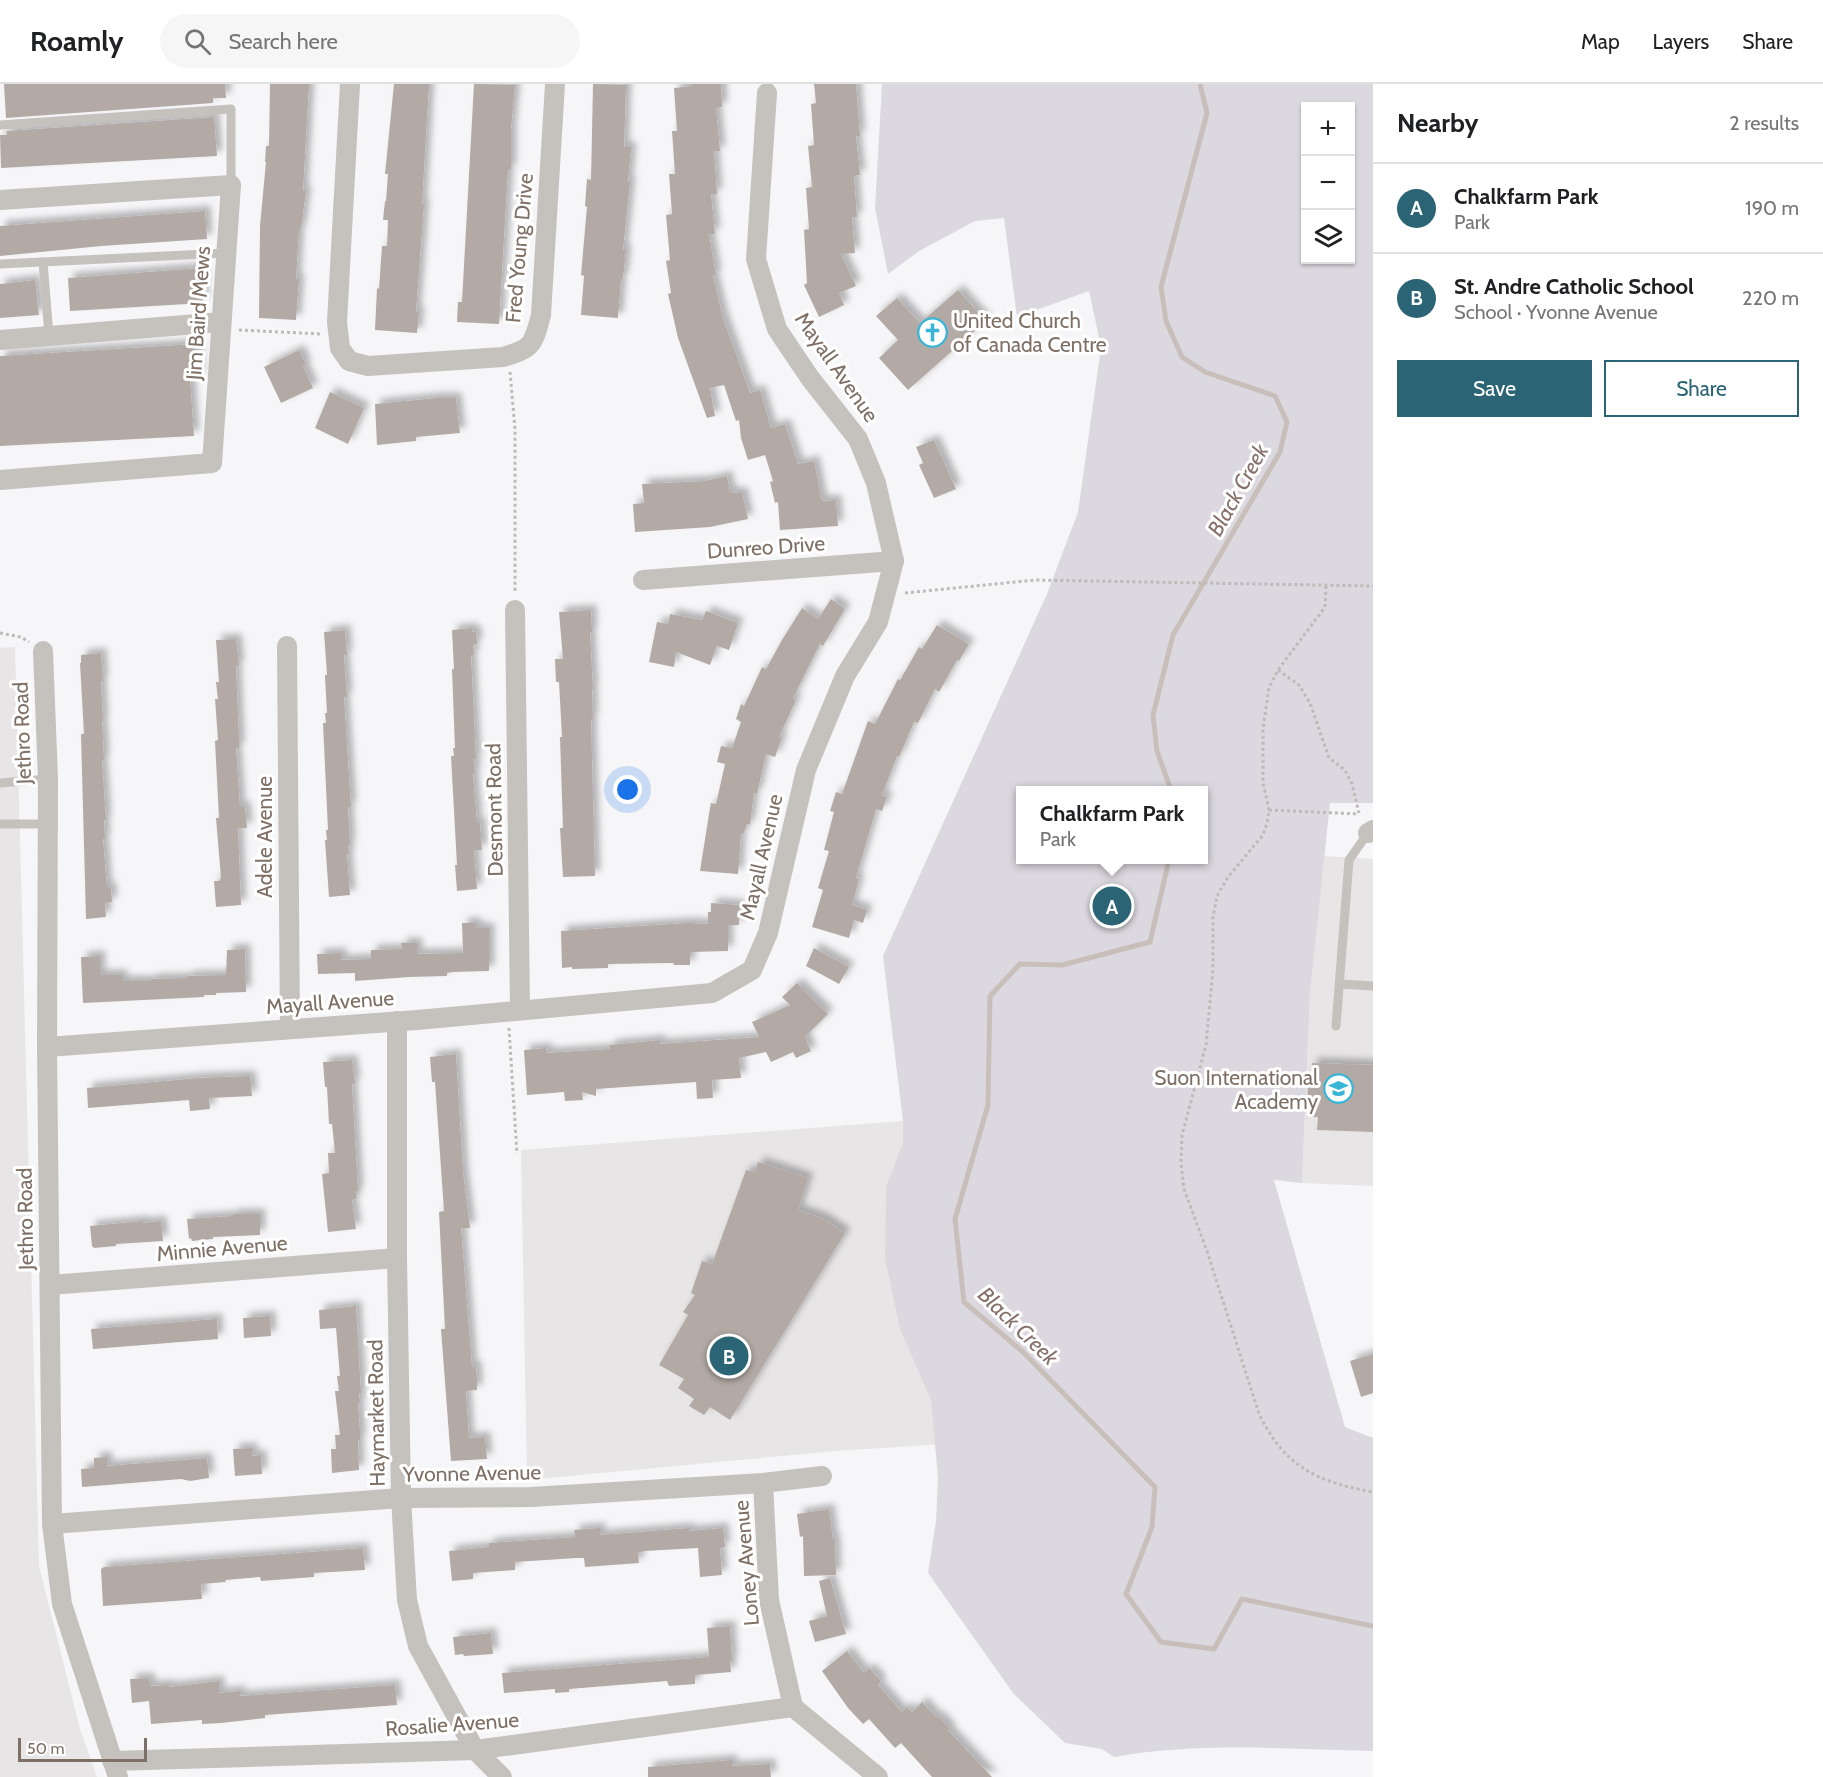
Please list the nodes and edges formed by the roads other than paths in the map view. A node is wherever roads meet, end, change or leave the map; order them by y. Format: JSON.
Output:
{"nodes":[{"id":1,"x":350,"y":84,"type":"edge"},
{"id":2,"x":555,"y":84,"type":"edge"},
{"id":3,"x":767,"y":93,"type":"dead end"},
{"id":4,"x":0,"y":125,"type":"edge"},
{"id":5,"x":231,"y":185,"type":"junction"},
{"id":6,"x":0,"y":200,"type":"edge"},
{"id":7,"x":226,"y":253,"type":"junction"},
{"id":8,"x":43,"y":262,"type":"junction"},
{"id":9,"x":0,"y":264,"type":"edge"},
{"id":10,"x":222,"y":322,"type":"junction"},
{"id":11,"x":49,"y":336,"type":"junction"},
{"id":12,"x":0,"y":340,"type":"edge"},
{"id":13,"x":0,"y":480,"type":"edge"},
{"id":14,"x":894,"y":561,"type":"junction"},
{"id":15,"x":642,"y":580,"type":"dead end"},
{"id":16,"x":515,"y":610,"type":"road end"},
{"id":17,"x":287,"y":646,"type":"dead end"},
{"id":18,"x":43,"y":651,"type":"road end"},
{"id":19,"x":48,"y":779,"type":"junction"},
{"id":20,"x":0,"y":783,"type":"edge"},
{"id":21,"x":0,"y":824,"type":"edge"},
{"id":22,"x":48,"y":824,"type":"junction"},
{"id":23,"x":1371,"y":832,"type":"edge"},
{"id":24,"x":1340,"y":984,"type":"junction"},
{"id":25,"x":1373,"y":986,"type":"edge"},
{"id":26,"x":514,"y":1010,"type":"junction"},
{"id":27,"x":397,"y":1021,"type":"junction"},
{"id":28,"x":1336,"y":1026,"type":"dead end"},
{"id":29,"x":290,"y":1029,"type":"junction"},
{"id":30,"x":47,"y":1047,"type":"junction"},
{"id":31,"x":397,"y":1258,"type":"junction"},
{"id":32,"x":50,"y":1286,"type":"junction"},
{"id":33,"x":822,"y":1476,"type":"dead end"},
{"id":34,"x":763,"y":1483,"type":"junction"},
{"id":35,"x":401,"y":1498,"type":"junction"},
{"id":36,"x":52,"y":1524,"type":"junction"},
{"id":37,"x":793,"y":1707,"type":"junction"},
{"id":38,"x":475,"y":1750,"type":"junction"},
{"id":39,"x":115,"y":1769,"type":"edge"},
{"id":40,"x":502,"y":1777,"type":"edge"},
{"id":41,"x":878,"y":1777,"type":"edge"}],
"edges":[{"from":1,"to":2,"type":"street","name":"Fred Young Drive"},
{"from":3,"to":14,"type":"street","name":"Mayall Avenue"},
{"from":4,"to":5,"type":"lane"},
{"from":5,"to":6,"type":"street"},
{"from":5,"to":7,"type":"street","name":"Jim Baird Mews"},
{"from":7,"to":8,"type":"lane"},
{"from":7,"to":10,"type":"street","name":"Jim Baird Mews"},
{"from":8,"to":9,"type":"lane"},
{"from":8,"to":11,"type":"lane"},
{"from":10,"to":11,"type":"street"},
{"from":10,"to":13,"type":"street","name":"Jim Baird Mews"},
{"from":11,"to":12,"type":"street"},
{"from":14,"to":15,"type":"street","name":"Dunreo Drive"},
{"from":14,"to":26,"type":"street","name":"Mayall Avenue"},
{"from":16,"to":26,"type":"street","name":"Desmont Road"},
{"from":17,"to":29,"type":"street","name":"Adele Avenue"},
{"from":18,"to":19,"type":"street","name":"Jethro Road"},
{"from":19,"to":20,"type":"lane"},
{"from":19,"to":22,"type":"street","name":"Jethro Road"},
{"from":21,"to":22,"type":"lane"},
{"from":22,"to":30,"type":"street","name":"Jethro Road"},
{"from":23,"to":24,"type":"lane"},
{"from":24,"to":25,"type":"lane"},
{"from":24,"to":28,"type":"lane"},
{"from":26,"to":27,"type":"street","name":"Mayall Avenue"},
{"from":27,"to":29,"type":"street","name":"Mayall Avenue"},
{"from":27,"to":31,"type":"street","name":"Haymarket Road"},
{"from":29,"to":30,"type":"street","name":"Mayall Avenue"},
{"from":30,"to":32,"type":"street","name":"Jethro Road"},
{"from":31,"to":32,"type":"street","name":"Minnie Avenue"},
{"from":31,"to":35,"type":"street","name":"Haymarket Road"},
{"from":32,"to":36,"type":"street","name":"Jethro Road"},
{"from":33,"to":34,"type":"street","name":"Yvonne Avenue"},
{"from":34,"to":35,"type":"street","name":"Yvonne Avenue"},
{"from":34,"to":37,"type":"street","name":"Loney Avenue"},
{"from":35,"to":36,"type":"street","name":"Yvonne Avenue"},
{"from":35,"to":38,"type":"street","name":"Haymarket Road"},
{"from":36,"to":39,"type":"street","name":"Jethro Road"},
{"from":37,"to":38,"type":"street","name":"Rosalie Avenue"},
{"from":37,"to":41,"type":"street"},
{"from":38,"to":39,"type":"street","name":"Rosalie Avenue"},
{"from":38,"to":40,"type":"street","name":"Haymarket Road"}]}
